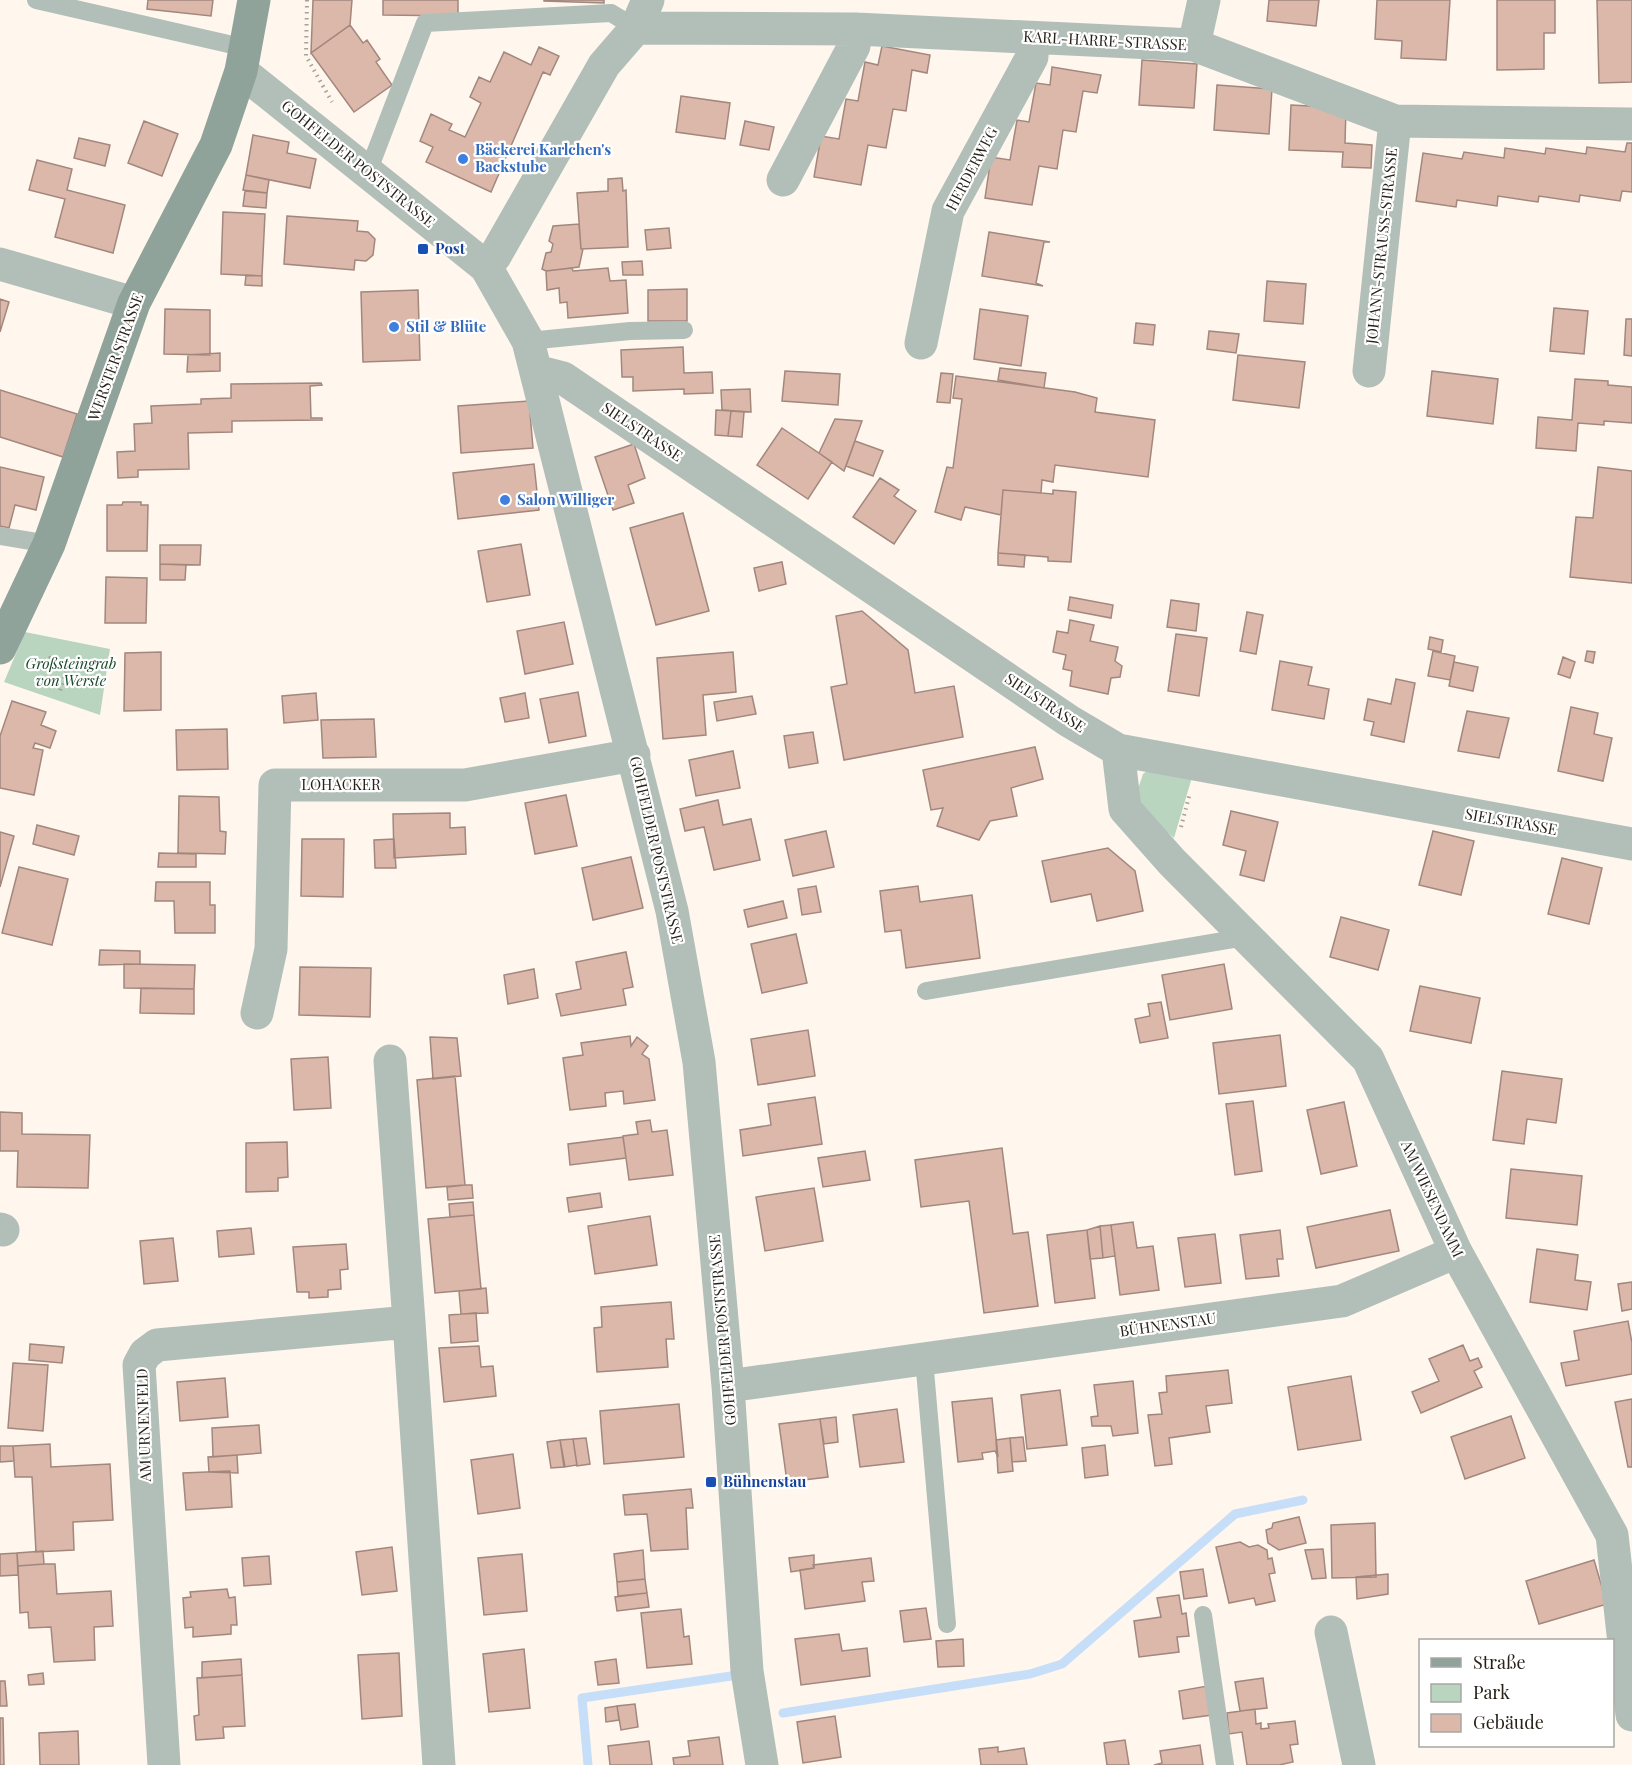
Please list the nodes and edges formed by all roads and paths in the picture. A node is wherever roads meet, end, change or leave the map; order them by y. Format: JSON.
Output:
{"nodes":[{"id":1,"x":36,"y":0,"type":"edge"},
{"id":2,"x":254,"y":0,"type":"edge"},
{"id":3,"x":307,"y":0,"type":"edge"},
{"id":4,"x":1204,"y":0,"type":"edge"},
{"id":5,"x":642,"y":14,"type":"edge"},
{"id":6,"x":856,"y":29,"type":"junction"},
{"id":7,"x":1032,"y":38,"type":"junction"},
{"id":8,"x":1194,"y":45,"type":"junction"},
{"id":9,"x":244,"y":60,"type":"junction"},
{"id":10,"x":334,"y":105,"type":"dead end"},
{"id":11,"x":1395,"y":121,"type":"junction"},
{"id":12,"x":1632,"y":124,"type":"edge"},
{"id":13,"x":368,"y":172,"type":"junction"},
{"id":14,"x":783,"y":180,"type":"dead end"},
{"id":15,"x":0,"y":264,"type":"edge"},
{"id":16,"x":486,"y":267,"type":"junction"},
{"id":17,"x":134,"y":303,"type":"junction"},
{"id":18,"x":684,"y":330,"type":"dead end"},
{"id":19,"x":921,"y":343,"type":"dead end"},
{"id":20,"x":532,"y":356,"type":"junction"},
{"id":21,"x":1369,"y":371,"type":"dead end"},
{"id":22,"x":0,"y":536,"type":"edge"},
{"id":23,"x":49,"y":544,"type":"junction"},
{"id":24,"x":12,"y":655,"type":"edge"},
{"id":25,"x":60,"y":691,"type":"dead end"},
{"id":26,"x":1118,"y":750,"type":"junction"},
{"id":27,"x":634,"y":756,"type":"junction"},
{"id":28,"x":1197,"y":765,"type":"junction"},
{"id":29,"x":1632,"y":844,"type":"edge"},
{"id":30,"x":1172,"y":862,"type":"junction"},
{"id":31,"x":1246,"y":938,"type":"junction"},
{"id":32,"x":926,"y":991,"type":"dead end"},
{"id":33,"x":257,"y":1013,"type":"dead end"},
{"id":34,"x":390,"y":1060,"type":"dead end"},
{"id":35,"x":1456,"y":1252,"type":"junction"},
{"id":36,"x":409,"y":1322,"type":"junction"},
{"id":37,"x":924,"y":1359,"type":"junction"},
{"id":38,"x":728,"y":1386,"type":"junction"},
{"id":39,"x":1622,"y":1534,"type":"edge"},
{"id":40,"x":1203,"y":1615,"type":"dead end"},
{"id":41,"x":947,"y":1624,"type":"dead end"},
{"id":42,"x":1331,"y":1632,"type":"dead end"},
{"id":43,"x":1632,"y":1715,"type":"edge"},
{"id":44,"x":164,"y":1765,"type":"edge"},
{"id":45,"x":439,"y":1765,"type":"edge"},
{"id":46,"x":762,"y":1765,"type":"edge"},
{"id":47,"x":1225,"y":1765,"type":"edge"},
{"id":48,"x":1359,"y":1765,"type":"edge"}],
"edges":[{"from":1,"to":9,"type":"lane"},
{"from":2,"to":9,"type":"main road","name":"WERSTER STRASSE"},
{"from":3,"to":10,"type":"path"},
{"from":4,"to":8,"type":"street"},
{"from":5,"to":6,"type":"street","name":"KARL-HARRE-STRASSE"},
{"from":5,"to":13,"type":"lane"},
{"from":5,"to":16,"type":"street"},
{"from":6,"to":7,"type":"street","name":"KARL-HARRE-STRASSE"},
{"from":6,"to":14,"type":"street"},
{"from":7,"to":8,"type":"street","name":"KARL-HARRE-STRASSE"},
{"from":7,"to":19,"type":"street","name":"HERDERWEG"},
{"from":8,"to":11,"type":"street","name":"KARL-HARRE-STRASSE"},
{"from":9,"to":13,"type":"street","name":"GOHFELDER POSTSTRASSE"},
{"from":9,"to":17,"type":"main road","name":"WERSTER STRASSE"},
{"from":11,"to":12,"type":"street","name":"KARL-HARRE-STRASSE"},
{"from":11,"to":21,"type":"street","name":"JOHANN-STRAUSS-STRASSE"},
{"from":13,"to":16,"type":"street","name":"GOHFELDER POSTSTRASSE"},
{"from":15,"to":17,"type":"street"},
{"from":16,"to":20,"type":"street","name":"GOHFELDER POSTSTRASSE"},
{"from":17,"to":23,"type":"main road","name":"WERSTER STRASSE"},
{"from":18,"to":20,"type":"lane"},
{"from":20,"to":26,"type":"street","name":"SIELSTRASSE"},
{"from":20,"to":27,"type":"street","name":"GOHFELDER POSTSTRASSE"},
{"from":22,"to":23,"type":"lane"},
{"from":23,"to":24,"type":"main road","name":"WERSTER STRASSE"},
{"from":24,"to":25,"type":"path"},
{"from":26,"to":28,"type":"street","name":"SIELSTRASSE"},
{"from":26,"to":30,"type":"street","name":"AM WIESENDAMM"},
{"from":27,"to":33,"type":"street","name":"LOHACKER"},
{"from":27,"to":38,"type":"street","name":"GOHFELDER POSTSTRASSE"},
{"from":28,"to":29,"type":"street","name":"SIELSTRASSE"},
{"from":28,"to":30,"type":"path"},
{"from":30,"to":31,"type":"street","name":"AM WIESENDAMM"},
{"from":31,"to":32,"type":"lane"},
{"from":31,"to":35,"type":"street","name":"AM WIESENDAMM"},
{"from":34,"to":36,"type":"street"},
{"from":35,"to":37,"type":"street","name":"BÜHNENSTAU"},
{"from":35,"to":39,"type":"street","name":"AM WIESENDAMM"},
{"from":36,"to":44,"type":"street","name":"AM URNENFELD"},
{"from":36,"to":45,"type":"street"},
{"from":37,"to":38,"type":"street","name":"BÜHNENSTAU"},
{"from":37,"to":41,"type":"lane"},
{"from":38,"to":46,"type":"street","name":"GOHFELDER POSTSTRASSE"},
{"from":39,"to":43,"type":"street","name":"AM WIESENDAMM"},
{"from":40,"to":47,"type":"lane"},
{"from":42,"to":48,"type":"street"}]}
